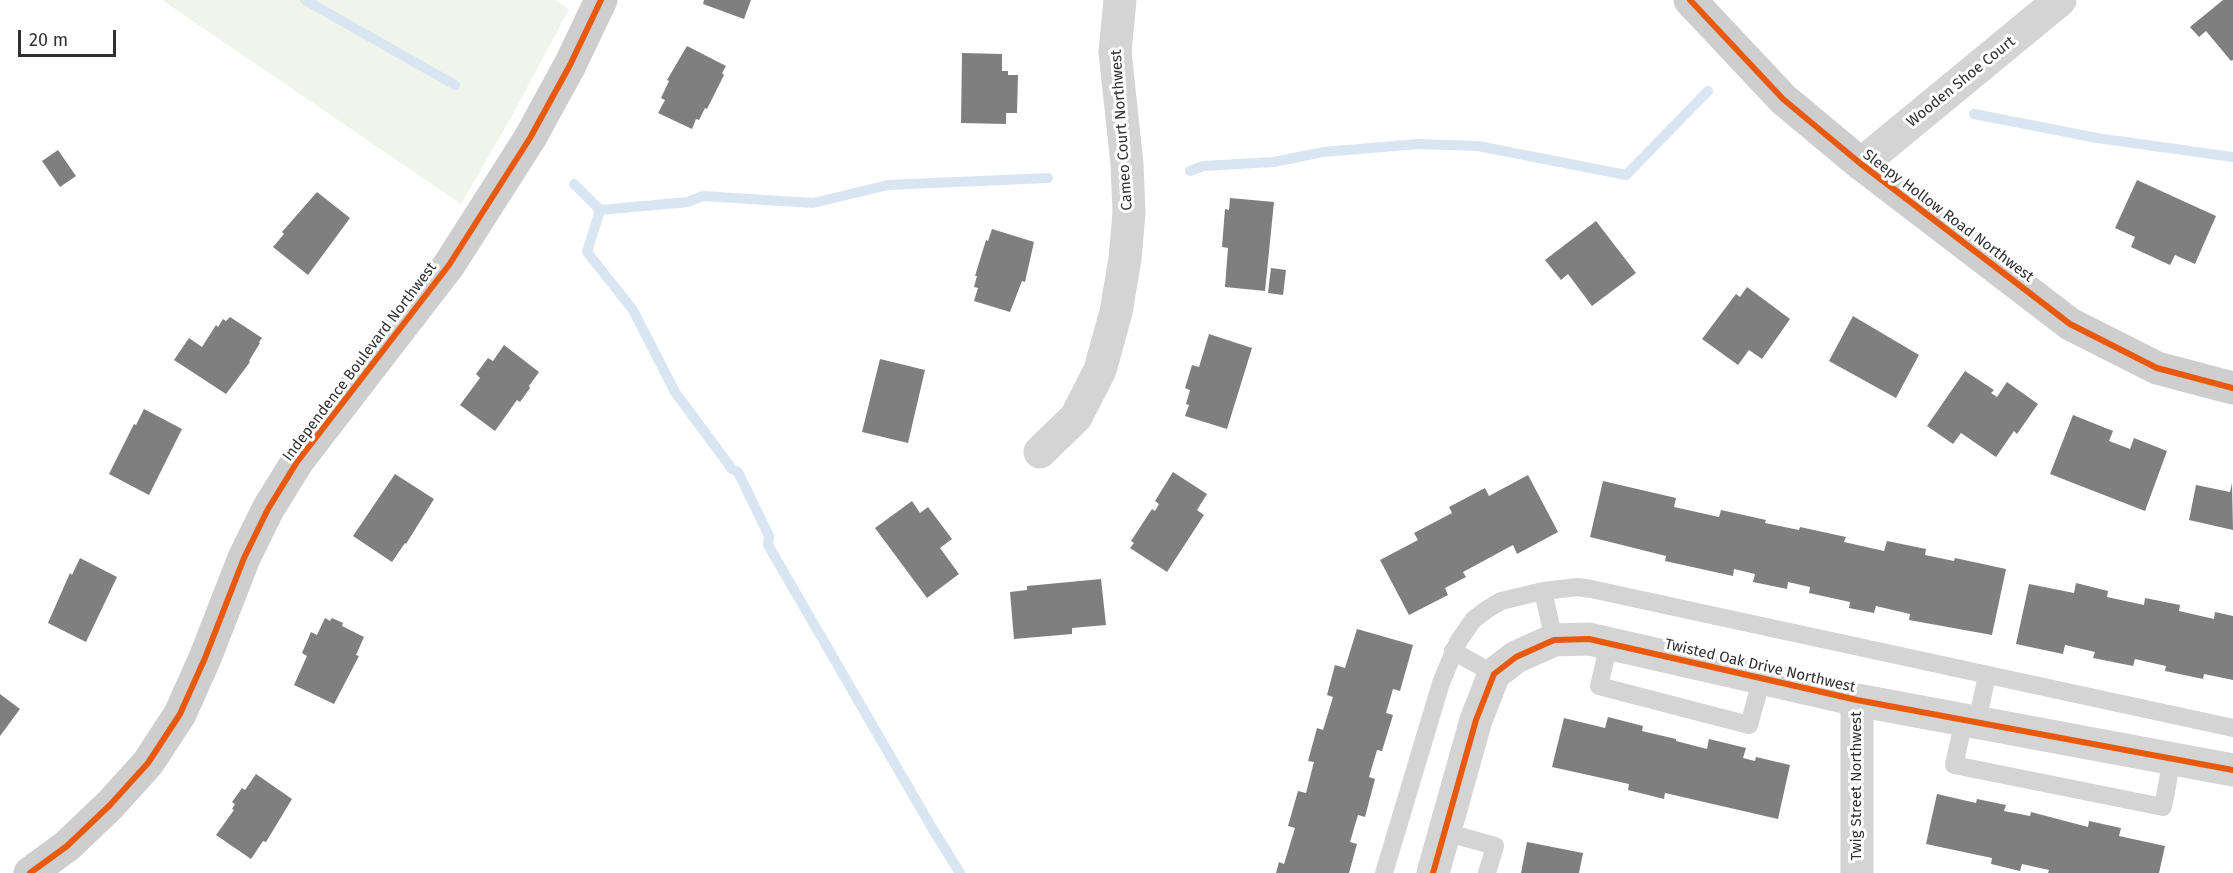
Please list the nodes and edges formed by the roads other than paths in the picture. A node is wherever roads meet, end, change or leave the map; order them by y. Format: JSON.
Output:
{"nodes":[{"id":1,"x":601,"y":0,"type":"edge"},
{"id":2,"x":1120,"y":0,"type":"edge"},
{"id":3,"x":1690,"y":0,"type":"edge"},
{"id":4,"x":2060,"y":0,"type":"edge"},
{"id":5,"x":1861,"y":164,"type":"junction"},
{"id":6,"x":2233,"y":388,"type":"edge"},
{"id":7,"x":1041,"y":452,"type":"dead end"},
{"id":8,"x":1543,"y":591,"type":"junction"},
{"id":9,"x":1554,"y":640,"type":"junction"},
{"id":10,"x":1609,"y":644,"type":"junction"},
{"id":11,"x":1453,"y":651,"type":"junction"},
{"id":12,"x":1494,"y":674,"type":"junction"},
{"id":13,"x":1987,"y":675,"type":"junction"},
{"id":14,"x":1762,"y":678,"type":"junction"},
{"id":15,"x":1857,"y":700,"type":"junction"},
{"id":16,"x":1970,"y":721,"type":"junction"},
{"id":17,"x":2233,"y":728,"type":"edge"},
{"id":18,"x":2172,"y":759,"type":"junction"},
{"id":19,"x":2233,"y":770,"type":"edge"},
{"id":20,"x":1444,"y":832,"type":"junction"},
{"id":21,"x":30,"y":873,"type":"edge"},
{"id":22,"x":1384,"y":873,"type":"edge"},
{"id":23,"x":1433,"y":873,"type":"edge"},
{"id":24,"x":1487,"y":873,"type":"edge"},
{"id":25,"x":1857,"y":873,"type":"edge"}],
"edges":[{"from":1,"to":21,"type":"street","name":"Independence Boulevard Northwest"},
{"from":2,"to":7,"type":"street","name":"Cameo Court Northwest"},
{"from":3,"to":5,"type":"street","name":"Sleepy Hollow Road Northwest"},
{"from":4,"to":5,"type":"street","name":"Wooden Shoe Court"},
{"from":5,"to":6,"type":"street","name":"Sleepy Hollow Road Northwest"},
{"from":8,"to":9,"type":"lane"},
{"from":8,"to":11,"type":"lane"},
{"from":8,"to":13,"type":"lane"},
{"from":9,"to":10,"type":"street","name":"Twisted Oak Drive Northwest"},
{"from":9,"to":12,"type":"street","name":"Twisted Oak Drive Northwest"},
{"from":10,"to":14,"type":"street","name":"Twisted Oak Drive Northwest"},
{"from":10,"to":14,"type":"lane"},
{"from":11,"to":12,"type":"lane"},
{"from":11,"to":22,"type":"lane"},
{"from":12,"to":20,"type":"street"},
{"from":13,"to":16,"type":"lane"},
{"from":13,"to":17,"type":"lane"},
{"from":14,"to":15,"type":"street","name":"Twisted Oak Drive Northwest"},
{"from":15,"to":16,"type":"street","name":"Twisted Oak Drive Northwest"},
{"from":15,"to":25,"type":"street","name":"Twig Street Northwest"},
{"from":16,"to":18,"type":"street","name":"Twisted Oak Drive Northwest"},
{"from":16,"to":18,"type":"lane"},
{"from":18,"to":19,"type":"street","name":"Twisted Oak Drive Northwest"},
{"from":20,"to":23,"type":"street"},
{"from":20,"to":24,"type":"lane"}]}
